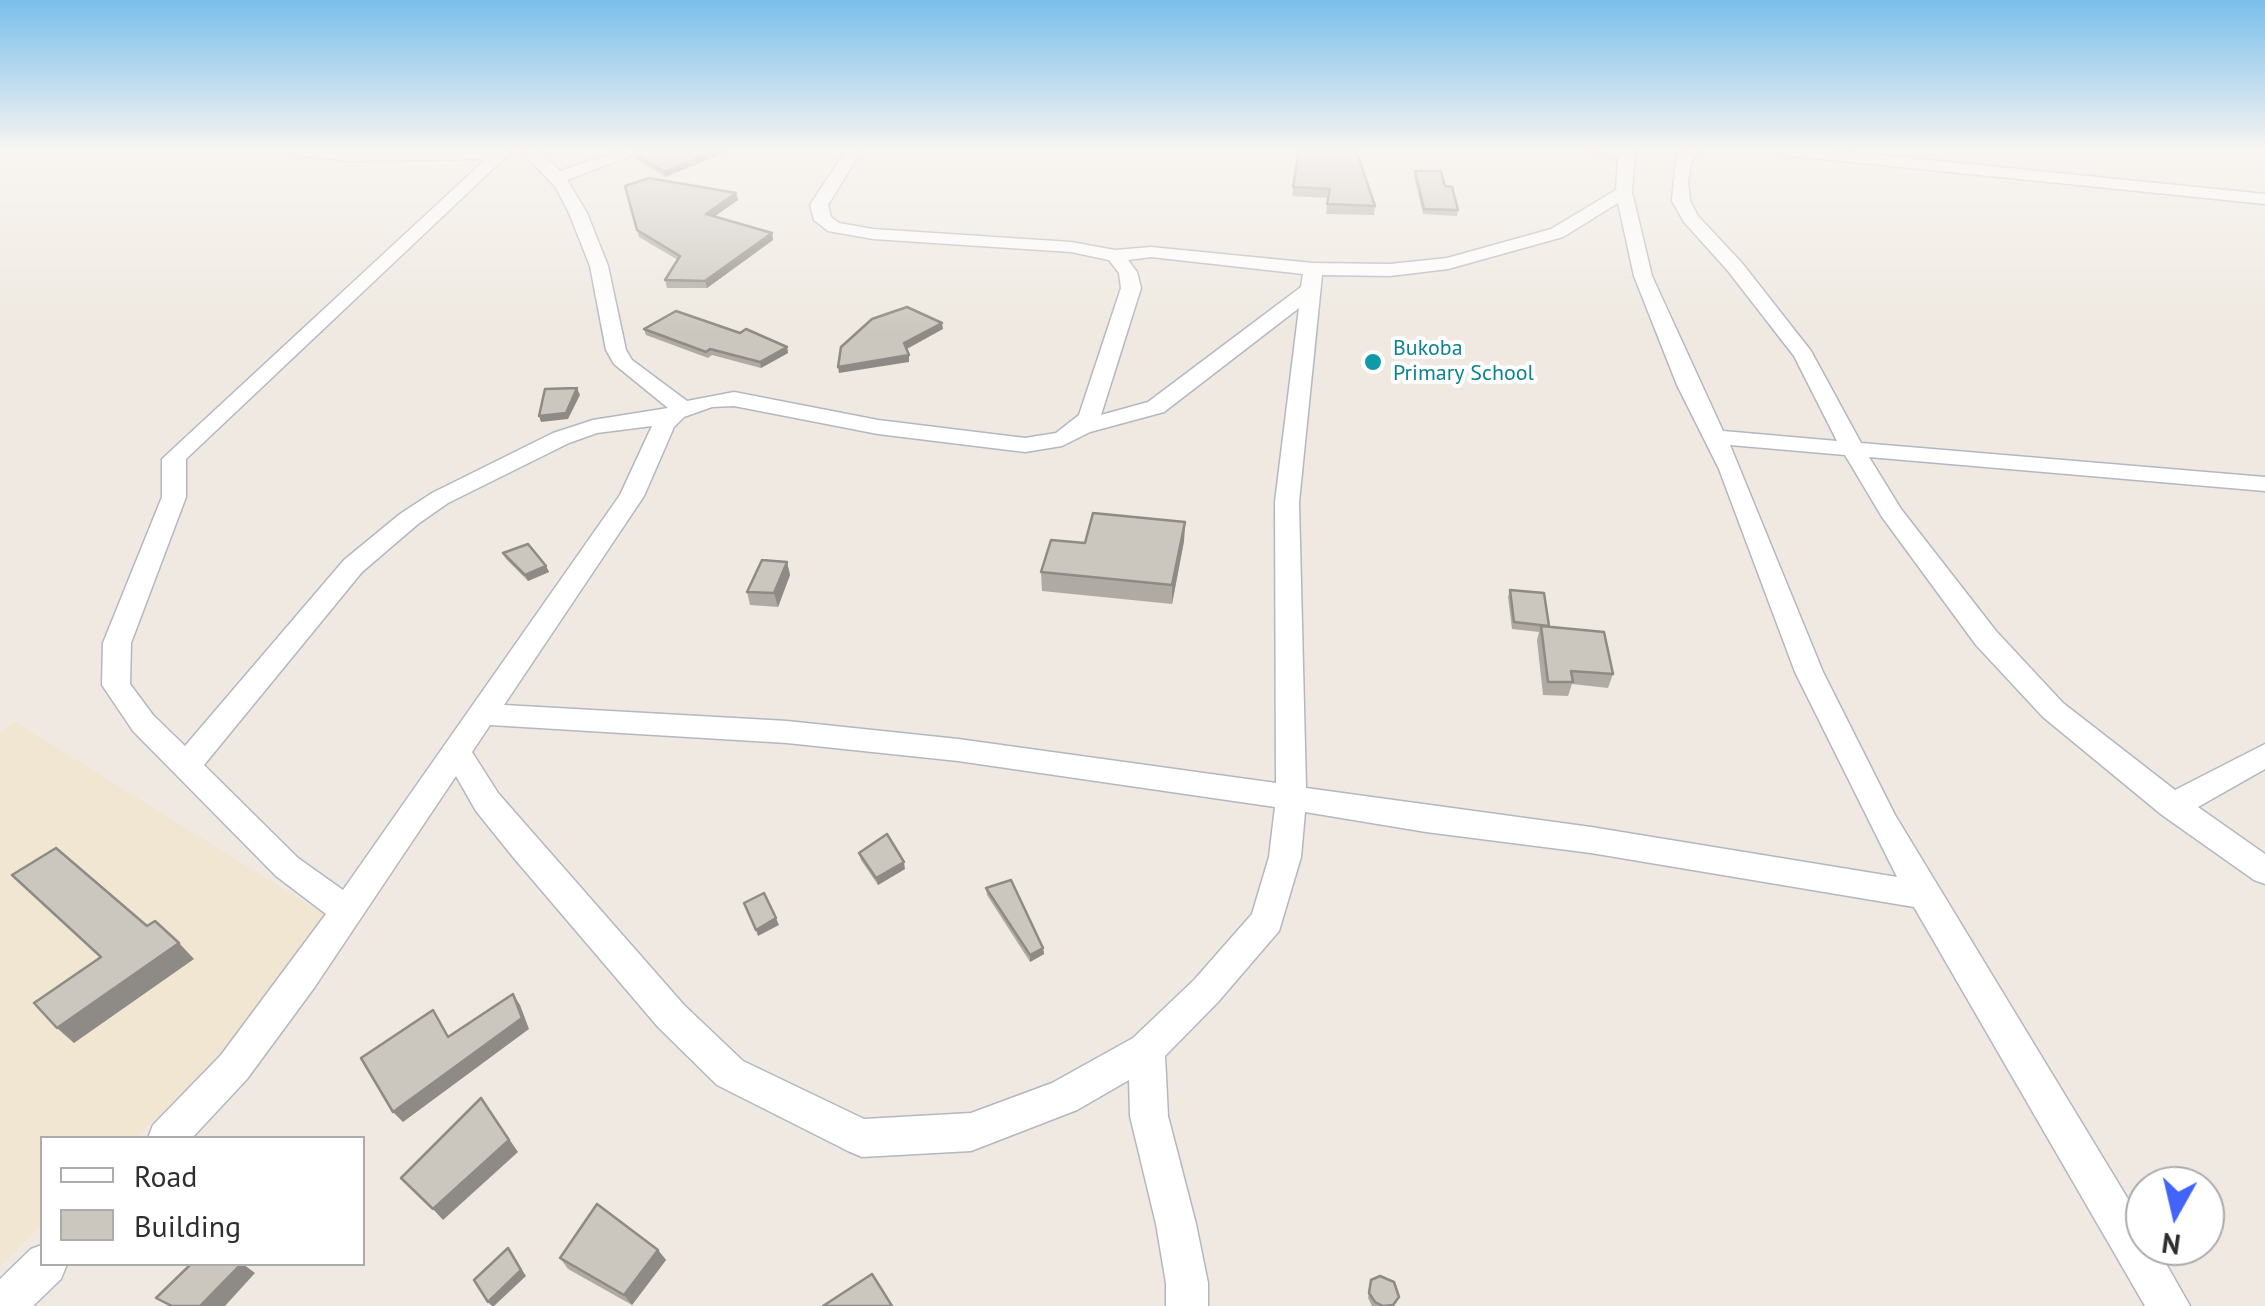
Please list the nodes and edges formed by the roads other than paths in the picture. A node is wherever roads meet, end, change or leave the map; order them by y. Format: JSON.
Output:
{"nodes":[{"id":1,"x":437,"y":211,"type":"edge"},
{"id":2,"x":577,"y":211,"type":"edge"},
{"id":3,"x":820,"y":211,"type":"edge"},
{"id":4,"x":1593,"y":211,"type":"edge"},
{"id":5,"x":1628,"y":211,"type":"edge"},
{"id":6,"x":1686,"y":211,"type":"edge"},
{"id":7,"x":1115,"y":256,"type":"junction"},
{"id":8,"x":1313,"y":278,"type":"junction"},
{"id":9,"x":677,"y":413,"type":"junction"},
{"id":10,"x":1082,"y":427,"type":"junction"},
{"id":11,"x":1712,"y":437,"type":"junction"},
{"id":12,"x":1854,"y":450,"type":"junction"},
{"id":13,"x":2265,"y":484,"type":"edge"},
{"id":14,"x":482,"y":714,"type":"junction"},
{"id":15,"x":457,"y":752,"type":"junction"},
{"id":16,"x":2265,"y":754,"type":"edge"},
{"id":17,"x":186,"y":764,"type":"junction"},
{"id":18,"x":1291,"y":798,"type":"junction"},
{"id":19,"x":2173,"y":806,"type":"junction"},
{"id":20,"x":2265,"y":870,"type":"edge"},
{"id":21,"x":1924,"y":895,"type":"junction"},
{"id":22,"x":348,"y":912,"type":"junction"},
{"id":23,"x":1146,"y":1050,"type":"junction"},
{"id":24,"x":169,"y":1136,"type":"edge"},
{"id":25,"x":44,"y":1266,"type":"edge"},
{"id":26,"x":3,"y":1306,"type":"edge"},
{"id":27,"x":1187,"y":1306,"type":"edge"},
{"id":28,"x":2168,"y":1306,"type":"edge"}],
"edges":[{"from":1,"to":17,"type":"street"},
{"from":2,"to":9,"type":"street"},
{"from":3,"to":7,"type":"street"},
{"from":4,"to":8,"type":"street"},
{"from":5,"to":11,"type":"street"},
{"from":6,"to":12,"type":"street"},
{"from":7,"to":8,"type":"street"},
{"from":7,"to":10,"type":"street"},
{"from":8,"to":10,"type":"street"},
{"from":8,"to":18,"type":"street"},
{"from":9,"to":10,"type":"street"},
{"from":9,"to":14,"type":"street"},
{"from":9,"to":17,"type":"street"},
{"from":11,"to":12,"type":"street"},
{"from":11,"to":21,"type":"street"},
{"from":12,"to":13,"type":"street"},
{"from":12,"to":19,"type":"street"},
{"from":14,"to":15,"type":"street"},
{"from":14,"to":18,"type":"street"},
{"from":15,"to":22,"type":"street"},
{"from":15,"to":23,"type":"street"},
{"from":16,"to":19,"type":"street"},
{"from":17,"to":22,"type":"street"},
{"from":18,"to":21,"type":"street"},
{"from":18,"to":23,"type":"street"},
{"from":19,"to":20,"type":"street"},
{"from":21,"to":28,"type":"street"},
{"from":22,"to":24,"type":"street"},
{"from":23,"to":27,"type":"street"},
{"from":25,"to":26,"type":"street"}]}
